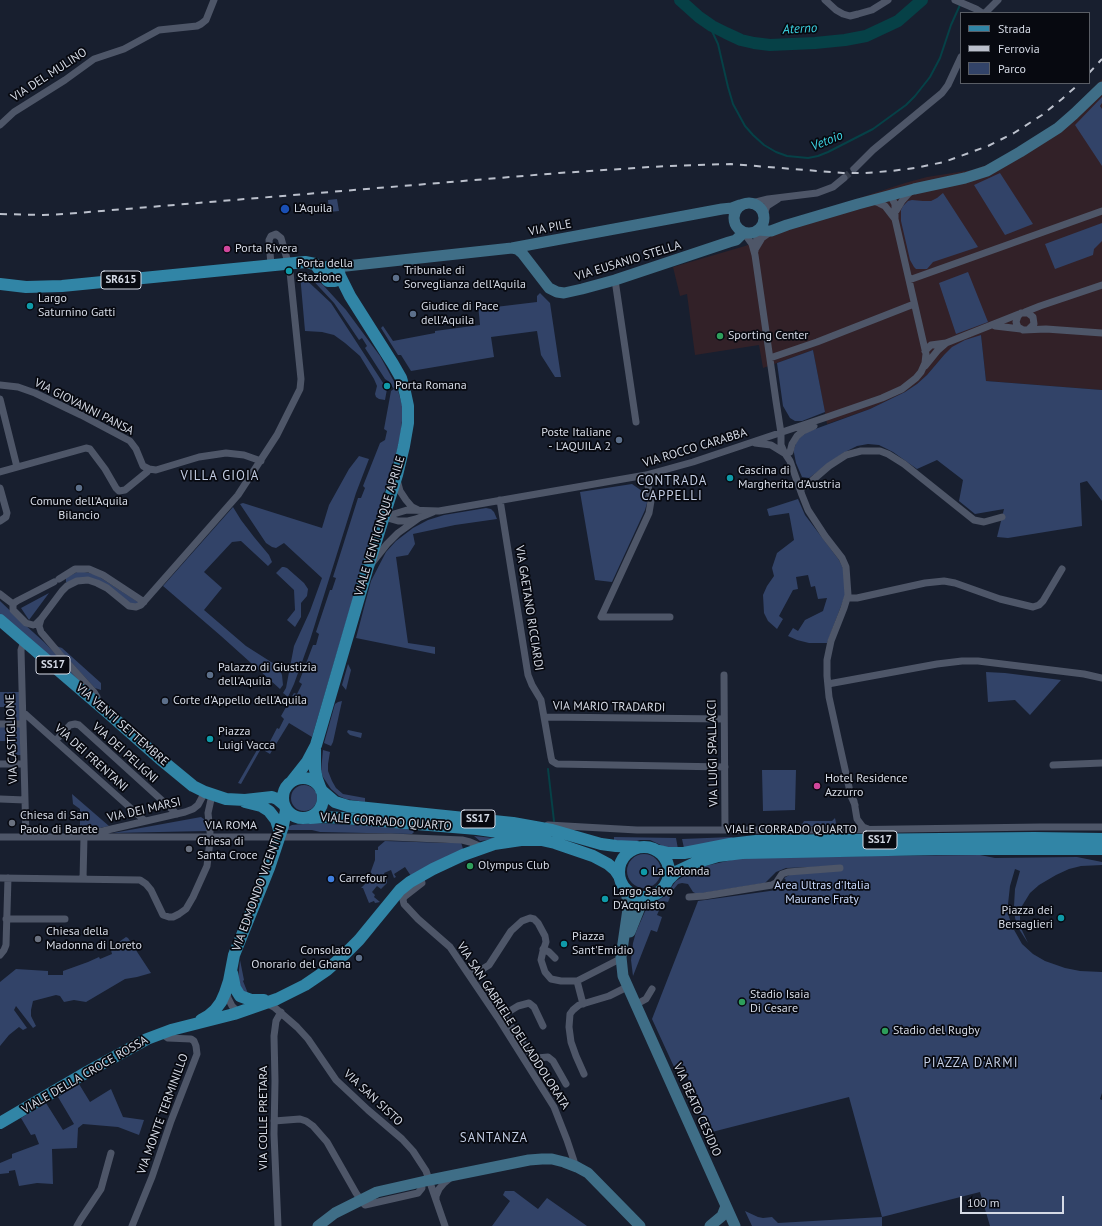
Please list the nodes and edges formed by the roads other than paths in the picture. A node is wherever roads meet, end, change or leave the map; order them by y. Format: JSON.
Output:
{"nodes":[{"id":1,"x":214,"y":0,"type":"edge"},
{"id":2,"x":825,"y":0,"type":"edge"},
{"id":3,"x":888,"y":0,"type":"edge"},
{"id":4,"x":956,"y":0,"type":"edge"},
{"id":5,"x":998,"y":0,"type":"edge"},
{"id":6,"x":982,"y":12,"type":"edge"},
{"id":7,"x":985,"y":12,"type":"edge"},
{"id":8,"x":960,"y":59,"type":"edge"},
{"id":9,"x":1102,"y":87,"type":"edge"},
{"id":10,"x":0,"y":125,"type":"edge"},
{"id":11,"x":854,"y":169,"type":"tunnel mouth"},
{"id":12,"x":844,"y":178,"type":"tunnel mouth"},
{"id":13,"x":914,"y":189,"type":"junction"},
{"id":14,"x":890,"y":195,"type":"junction"},
{"id":15,"x":780,"y":198,"type":"junction"},
{"id":16,"x":870,"y":201,"type":"junction"},
{"id":17,"x":752,"y":203,"type":"junction"},
{"id":18,"x":740,"y":206,"type":"junction"},
{"id":19,"x":1102,"y":211,"type":"edge"},
{"id":20,"x":893,"y":215,"type":"junction"},
{"id":21,"x":764,"y":217,"type":"junction"},
{"id":22,"x":787,"y":225,"type":"junction"},
{"id":23,"x":758,"y":230,"type":"junction"},
{"id":24,"x":772,"y":231,"type":"junction"},
{"id":25,"x":744,"y":232,"type":"junction"},
{"id":26,"x":734,"y":241,"type":"junction"},
{"id":27,"x":536,"y":244,"type":"junction"},
{"id":28,"x":512,"y":248,"type":"junction"},
{"id":29,"x":755,"y":252,"type":"junction"},
{"id":30,"x":528,"y":262,"type":"junction"},
{"id":31,"x":271,"y":265,"type":"junction"},
{"id":32,"x":289,"y":268,"type":"junction"},
{"id":33,"x":333,"y":274,"type":"junction"},
{"id":34,"x":615,"y":280,"type":"junction"},
{"id":35,"x":909,"y":280,"type":"junction"},
{"id":36,"x":0,"y":284,"type":"edge"},
{"id":37,"x":1102,"y":285,"type":"edge"},
{"id":38,"x":914,"y":304,"type":"junction"},
{"id":39,"x":1047,"y":304,"type":"junction"},
{"id":40,"x":1023,"y":313,"type":"junction"},
{"id":41,"x":1034,"y":319,"type":"junction"},
{"id":42,"x":991,"y":326,"type":"junction"},
{"id":43,"x":1021,"y":329,"type":"junction"},
{"id":44,"x":1029,"y":329,"type":"junction"},
{"id":45,"x":1044,"y":329,"type":"junction"},
{"id":46,"x":1102,"y":333,"type":"edge"},
{"id":47,"x":922,"y":339,"type":"junction"},
{"id":48,"x":937,"y":348,"type":"junction"},
{"id":49,"x":925,"y":351,"type":"junction"},
{"id":50,"x":770,"y":358,"type":"junction"},
{"id":51,"x":921,"y":372,"type":"junction"},
{"id":52,"x":0,"y":385,"type":"edge"},
{"id":53,"x":0,"y":399,"type":"edge"},
{"id":54,"x":828,"y":417,"type":"junction"},
{"id":55,"x":636,"y":422,"type":"dead end"},
{"id":56,"x":781,"y":432,"type":"junction"},
{"id":57,"x":751,"y":443,"type":"junction"},
{"id":58,"x":789,"y":456,"type":"junction"},
{"id":59,"x":260,"y":461,"type":"junction"},
{"id":60,"x":17,"y":467,"type":"junction"},
{"id":61,"x":149,"y":470,"type":"junction"},
{"id":62,"x":0,"y":472,"type":"edge"},
{"id":63,"x":646,"y":475,"type":"junction"},
{"id":64,"x":396,"y":477,"type":"junction"},
{"id":65,"x":0,"y":488,"type":"edge"},
{"id":66,"x":800,"y":489,"type":"junction"},
{"id":67,"x":500,"y":500,"type":"junction"},
{"id":68,"x":420,"y":514,"type":"junction"},
{"id":69,"x":384,"y":516,"type":"junction"},
{"id":70,"x":1002,"y":517,"type":"dead end"},
{"id":71,"x":0,"y":521,"type":"edge"},
{"id":72,"x":1062,"y":569,"type":"dead end"},
{"id":73,"x":367,"y":570,"type":"junction"},
{"id":74,"x":56,"y":581,"type":"junction"},
{"id":75,"x":63,"y":589,"type":"junction"},
{"id":76,"x":0,"y":594,"type":"edge"},
{"id":77,"x":848,"y":598,"type":"junction"},
{"id":78,"x":144,"y":602,"type":"junction"},
{"id":79,"x":13,"y":604,"type":"junction"},
{"id":80,"x":670,"y":617,"type":"dead end"},
{"id":81,"x":41,"y":619,"type":"junction"},
{"id":82,"x":0,"y":620,"type":"edge"},
{"id":83,"x":24,"y":641,"type":"junction"},
{"id":84,"x":724,"y":675,"type":"dead end"},
{"id":85,"x":1102,"y":678,"type":"edge"},
{"id":86,"x":828,"y":684,"type":"junction"},
{"id":87,"x":97,"y":703,"type":"junction"},
{"id":88,"x":23,"y":712,"type":"junction"},
{"id":89,"x":544,"y":717,"type":"junction"},
{"id":90,"x":724,"y":719,"type":"junction"},
{"id":91,"x":0,"y":724,"type":"edge"},
{"id":92,"x":23,"y":724,"type":"junction"},
{"id":93,"x":55,"y":738,"type":"junction"},
{"id":94,"x":316,"y":745,"type":"junction"},
{"id":95,"x":1102,"y":763,"type":"edge"},
{"id":96,"x":0,"y":764,"type":"edge"},
{"id":97,"x":24,"y":764,"type":"junction"},
{"id":98,"x":1053,"y":765,"type":"dead end"},
{"id":99,"x":725,"y":767,"type":"junction"},
{"id":100,"x":290,"y":783,"type":"junction"},
{"id":101,"x":320,"y":788,"type":"junction"},
{"id":102,"x":208,"y":793,"type":"junction"},
{"id":103,"x":257,"y":799,"type":"junction"},
{"id":104,"x":0,"y":800,"type":"edge"},
{"id":105,"x":25,"y":800,"type":"junction"},
{"id":106,"x":234,"y":800,"type":"junction"},
{"id":107,"x":285,"y":807,"type":"junction"},
{"id":108,"x":191,"y":810,"type":"junction"},
{"id":109,"x":177,"y":814,"type":"junction"},
{"id":110,"x":207,"y":816,"type":"junction"},
{"id":111,"x":856,"y":817,"type":"junction"},
{"id":112,"x":310,"y":818,"type":"junction"},
{"id":113,"x":145,"y":821,"type":"junction"},
{"id":114,"x":528,"y":825,"type":"junction"},
{"id":115,"x":1102,"y":827,"type":"edge"},
{"id":116,"x":725,"y":830,"type":"junction"},
{"id":117,"x":846,"y":830,"type":"junction"},
{"id":118,"x":868,"y":830,"type":"junction"},
{"id":119,"x":210,"y":832,"type":"dead end"},
{"id":120,"x":279,"y":835,"type":"junction"},
{"id":121,"x":82,"y":836,"type":"junction"},
{"id":122,"x":0,"y":837,"type":"edge"},
{"id":123,"x":26,"y":837,"type":"junction"},
{"id":124,"x":1102,"y":839,"type":"edge"},
{"id":125,"x":544,"y":840,"type":"junction"},
{"id":126,"x":210,"y":841,"type":"dead end"},
{"id":127,"x":637,"y":847,"type":"junction"},
{"id":128,"x":485,"y":848,"type":"junction"},
{"id":129,"x":1060,"y":848,"type":"junction"},
{"id":130,"x":1102,"y":849,"type":"edge"},
{"id":131,"x":660,"y":851,"type":"junction"},
{"id":132,"x":1102,"y":857,"type":"edge"},
{"id":133,"x":840,"y":868,"type":"dead end"},
{"id":134,"x":420,"y":876,"type":"junction"},
{"id":135,"x":619,"y":876,"type":"junction"},
{"id":136,"x":4,"y":878,"type":"edge"},
{"id":137,"x":83,"y":879,"type":"junction"},
{"id":138,"x":668,"y":880,"type":"junction"},
{"id":139,"x":624,"y":888,"type":"junction"},
{"id":140,"x":650,"y":896,"type":"junction"},
{"id":141,"x":689,"y":897,"type":"dead end"},
{"id":142,"x":6,"y":919,"type":"junction"},
{"id":143,"x":65,"y":919,"type":"dead end"},
{"id":144,"x":543,"y":949,"type":"junction"},
{"id":145,"x":1,"y":954,"type":"edge"},
{"id":146,"x":554,"y":958,"type":"dead end"},
{"id":147,"x":620,"y":960,"type":"junction"},
{"id":148,"x":232,"y":966,"type":"junction"},
{"id":149,"x":469,"y":974,"type":"junction"},
{"id":150,"x":576,"y":981,"type":"junction"},
{"id":151,"x":627,"y":987,"type":"junction"},
{"id":152,"x":652,"y":989,"type":"dead end"},
{"id":153,"x":226,"y":990,"type":"junction"},
{"id":154,"x":275,"y":999,"type":"junction"},
{"id":155,"x":583,"y":1004,"type":"junction"},
{"id":156,"x":635,"y":1005,"type":"junction"},
{"id":157,"x":242,"y":1011,"type":"junction"},
{"id":158,"x":280,"y":1011,"type":"junction"},
{"id":159,"x":500,"y":1017,"type":"junction"},
{"id":160,"x":190,"y":1024,"type":"junction"},
{"id":161,"x":543,"y":1026,"type":"dead end"},
{"id":162,"x":163,"y":1032,"type":"junction"},
{"id":163,"x":584,"y":1074,"type":"dead end"},
{"id":164,"x":566,"y":1084,"type":"dead end"},
{"id":165,"x":274,"y":1121,"type":"junction"},
{"id":166,"x":0,"y":1123,"type":"edge"},
{"id":167,"x":111,"y":1153,"type":"dead end"},
{"id":168,"x":423,"y":1165,"type":"junction"},
{"id":169,"x":573,"y":1165,"type":"junction"},
{"id":170,"x":451,"y":1175,"type":"junction"},
{"id":171,"x":425,"y":1181,"type":"junction"},
{"id":172,"x":436,"y":1201,"type":"junction"},
{"id":173,"x":726,"y":1206,"type":"junction"},
{"id":174,"x":319,"y":1225,"type":"edge"},
{"id":175,"x":77,"y":1226,"type":"edge"},
{"id":176,"x":132,"y":1226,"type":"edge"},
{"id":177,"x":278,"y":1226,"type":"edge"},
{"id":178,"x":445,"y":1226,"type":"edge"},
{"id":179,"x":640,"y":1226,"type":"edge"},
{"id":180,"x":710,"y":1226,"type":"edge"},
{"id":181,"x":735,"y":1226,"type":"edge"}],
"edges":[{"from":1,"to":10,"type":"street","name":"VIA DEL MULINO"},
{"from":2,"to":3,"type":"street"},
{"from":4,"to":6,"type":"street"},
{"from":5,"to":7,"type":"street"},
{"from":8,"to":11,"type":"street"},
{"from":9,"to":13,"type":"street"},
{"from":12,"to":15,"type":"street"},
{"from":13,"to":14,"type":"street"},
{"from":13,"to":20,"type":"street"},
{"from":14,"to":16,"type":"street"},
{"from":14,"to":20,"type":"street"},
{"from":15,"to":17,"type":"street"},
{"from":15,"to":21,"type":"street"},
{"from":16,"to":20,"type":"street"},
{"from":16,"to":22,"type":"street"},
{"from":17,"to":18,"type":"street"},
{"from":17,"to":21,"type":"street"},
{"from":18,"to":25,"type":"street"},
{"from":18,"to":27,"type":"street","name":"VIA PILE"},
{"from":19,"to":35,"type":"street"},
{"from":20,"to":35,"type":"street"},
{"from":21,"to":22,"type":"street"},
{"from":21,"to":23,"type":"street"},
{"from":22,"to":24,"type":"street"},
{"from":23,"to":24,"type":"street"},
{"from":23,"to":25,"type":"street"},
{"from":23,"to":29,"type":"street"},
{"from":24,"to":29,"type":"street"},
{"from":25,"to":26,"type":"street","name":"VIA EUSANIO STELLA"},
{"from":25,"to":29,"type":"street"},
{"from":26,"to":29,"type":"street"},
{"from":26,"to":34,"type":"street","name":"VIA EUSANIO STELLA"},
{"from":27,"to":28,"type":"street","name":"VIA PILE"},
{"from":27,"to":30,"type":"street"},
{"from":28,"to":30,"type":"street","name":"VIA EUSANIO STELLA"},
{"from":28,"to":33,"type":"street","name":"VIA PILE"},
{"from":29,"to":50,"type":"street"},
{"from":30,"to":34,"type":"street","name":"VIA EUSANIO STELLA"},
{"from":31,"to":32,"type":"main road","number":"SR615"},
{"from":31,"to":32,"type":"street"},
{"from":31,"to":36,"type":"main road","number":"SR615"},
{"from":32,"to":33,"type":"main road","number":"SR615"},
{"from":32,"to":59,"type":"street"},
{"from":33,"to":64,"type":"main road","name":"VIALE VENTICINQUE APRILE"},
{"from":34,"to":55,"type":"street"},
{"from":35,"to":38,"type":"street"},
{"from":37,"to":39,"type":"street","name":"VIA ROCCO CARABBA"},
{"from":38,"to":47,"type":"street"},
{"from":38,"to":50,"type":"street"},
{"from":39,"to":40,"type":"street","name":"VIA ROCCO CARABBA"},
{"from":39,"to":41,"type":"street","name":"VIA ROCCO CARABBA"},
{"from":40,"to":41,"type":"street"},
{"from":40,"to":42,"type":"street","name":"VIA ROCCO CARABBA"},
{"from":40,"to":43,"type":"street"},
{"from":41,"to":44,"type":"street"},
{"from":41,"to":45,"type":"street"},
{"from":42,"to":43,"type":"street","name":"VIA ROCCO CARABBA"},
{"from":42,"to":48,"type":"street","name":"VIA ROCCO CARABBA"},
{"from":43,"to":44,"type":"street"},
{"from":44,"to":45,"type":"street"},
{"from":45,"to":46,"type":"street"},
{"from":47,"to":48,"type":"street"},
{"from":47,"to":49,"type":"street"},
{"from":48,"to":49,"type":"street"},
{"from":48,"to":51,"type":"street","name":"VIA ROCCO CARABBA"},
{"from":49,"to":51,"type":"street"},
{"from":50,"to":56,"type":"street"},
{"from":51,"to":54,"type":"street","name":"VIA ROCCO CARABBA"},
{"from":52,"to":61,"type":"street","name":"VIA GIOVANNI PANSA"},
{"from":53,"to":60,"type":"street"},
{"from":54,"to":56,"type":"street","name":"VIA ROCCO CARABBA"},
{"from":54,"to":58,"type":"street"},
{"from":56,"to":57,"type":"street","name":"VIA ROCCO CARABBA"},
{"from":56,"to":58,"type":"street"},
{"from":57,"to":58,"type":"street"},
{"from":57,"to":63,"type":"street","name":"VIA ROCCO CARABBA"},
{"from":58,"to":66,"type":"street"},
{"from":59,"to":61,"type":"street"},
{"from":59,"to":78,"type":"street"},
{"from":60,"to":61,"type":"street"},
{"from":60,"to":62,"type":"street"},
{"from":63,"to":67,"type":"street","name":"VIA ROCCO CARABBA"},
{"from":63,"to":80,"type":"street"},
{"from":64,"to":68,"type":"street"},
{"from":64,"to":69,"type":"main road","name":"VIALE VENTICINQUE APRILE"},
{"from":65,"to":71,"type":"street"},
{"from":66,"to":70,"type":"street"},
{"from":66,"to":77,"type":"street"},
{"from":67,"to":68,"type":"street","name":"VIA ROCCO CARABBA"},
{"from":67,"to":89,"type":"street","name":"VIA GAETANO RICCIARDI"},
{"from":68,"to":69,"type":"street","name":"VIA ROCCO CARABBA"},
{"from":68,"to":69,"type":"street","name":"VIA ROCCO CARABBA"},
{"from":68,"to":73,"type":"street"},
{"from":69,"to":73,"type":"main road","name":"VIALE VENTICINQUE APRILE"},
{"from":72,"to":77,"type":"street"},
{"from":73,"to":94,"type":"main road","name":"VIALE VENTICINQUE APRILE"},
{"from":74,"to":75,"type":"street"},
{"from":74,"to":78,"type":"street"},
{"from":74,"to":79,"type":"street"},
{"from":75,"to":78,"type":"street"},
{"from":75,"to":81,"type":"street"},
{"from":76,"to":79,"type":"street"},
{"from":77,"to":86,"type":"street"},
{"from":79,"to":81,"type":"street"},
{"from":81,"to":87,"type":"street"},
{"from":82,"to":83,"type":"main road","name":"VIA VENTI SETTEMBRE","number":"SS17"},
{"from":83,"to":87,"type":"main road","name":"VIA VENTI SETTEMBRE","number":"SS17"},
{"from":83,"to":88,"type":"street","name":"VIA CASTIGLIONE"},
{"from":84,"to":90,"type":"street","name":"VIA LUIGI SPALLACCI"},
{"from":85,"to":86,"type":"street"},
{"from":86,"to":111,"type":"street"},
{"from":87,"to":102,"type":"main road","name":"VIA VENTI SETTEMBRE","number":"SS17"},
{"from":88,"to":92,"type":"street","name":"VIA CASTIGLIONE"},
{"from":88,"to":93,"type":"street","name":"VIA DEI FRENTANI"},
{"from":89,"to":90,"type":"street","name":"VIA MARIO TRADARDI"},
{"from":89,"to":99,"type":"street","name":"VIA MARIO TRADARDI"},
{"from":90,"to":99,"type":"street","name":"VIA LUIGI SPALLACCI"},
{"from":91,"to":92,"type":"street"},
{"from":92,"to":97,"type":"street","name":"VIA CASTIGLIONE"},
{"from":93,"to":109,"type":"street","name":"VIA DEI PELIGNI"},
{"from":93,"to":113,"type":"street","name":"VIA DEI FRENTANI"},
{"from":94,"to":100,"type":"main road","name":"VIALE VENTICINQUE APRILE"},
{"from":94,"to":101,"type":"main road","name":"VIALE VENTICINQUE APRILE"},
{"from":95,"to":98,"type":"street"},
{"from":96,"to":97,"type":"street"},
{"from":97,"to":105,"type":"street","name":"VIA CASTIGLIONE"},
{"from":99,"to":116,"type":"street","name":"VIA LUIGI SPALLACCI"},
{"from":100,"to":101,"type":"main road"},
{"from":100,"to":103,"type":"main road","name":"VIA VENTI SETTEMBRE","number":"SS17"},
{"from":100,"to":107,"type":"main road"},
{"from":101,"to":112,"type":"main road"},
{"from":101,"to":114,"type":"main road","name":"VIALE CORRADO QUARTO","number":"SS17"},
{"from":102,"to":106,"type":"main road","name":"VIA VENTI SETTEMBRE","number":"SS17"},
{"from":102,"to":108,"type":"street","name":"VIA DEI MARSI"},
{"from":102,"to":110,"type":"street"},
{"from":103,"to":106,"type":"main road","name":"VIA VENTI SETTEMBRE","number":"SS17"},
{"from":103,"to":107,"type":"main road","name":"VIA VENTI SETTEMBRE","number":"SS17"},
{"from":104,"to":105,"type":"street"},
{"from":105,"to":123,"type":"street","name":"VIA CASTIGLIONE"},
{"from":106,"to":120,"type":"main road"},
{"from":107,"to":112,"type":"main road"},
{"from":107,"to":120,"type":"main road","name":"VIA EDMONDO VICENTINI"},
{"from":108,"to":109,"type":"street","name":"VIA DEI MARSI"},
{"from":108,"to":110,"type":"street"},
{"from":109,"to":113,"type":"street","name":"VIA DEI MARSI"},
{"from":110,"to":119,"type":"street"},
{"from":111,"to":117,"type":"street"},
{"from":111,"to":118,"type":"street"},
{"from":112,"to":125,"type":"main road","name":"VIALE CORRADO QUARTO","number":"SS17"},
{"from":113,"to":121,"type":"street","name":"VIA DEI MARSI"},
{"from":114,"to":116,"type":"street","name":"VIALE CORRADO QUARTO"},
{"from":114,"to":127,"type":"main road","name":"VIALE CORRADO QUARTO","number":"SS17"},
{"from":115,"to":118,"type":"street","name":"VIALE CORRADO QUARTO"},
{"from":116,"to":117,"type":"street","name":"VIALE CORRADO QUARTO"},
{"from":117,"to":118,"type":"street","name":"VIALE CORRADO QUARTO"},
{"from":120,"to":121,"type":"street","name":"VIA ROMA"},
{"from":120,"to":128,"type":"street","name":"VIA ROMA"},
{"from":120,"to":148,"type":"main road","name":"VIA EDMONDO VICENTINI"},
{"from":121,"to":123,"type":"street","name":"VIA ROMA"},
{"from":121,"to":137,"type":"street"},
{"from":122,"to":123,"type":"street","name":"VIA ROMA"},
{"from":124,"to":131,"type":"main road","name":"VIALE CORRADO QUARTO","number":"SS17"},
{"from":125,"to":128,"type":"main road","name":"VIALE DELLA CROCE ROSSA"},
{"from":125,"to":135,"type":"main road","name":"VIALE CORRADO QUARTO","number":"SS17"},
{"from":126,"to":137,"type":"street"},
{"from":127,"to":131,"type":"main road","number":"SS17"},
{"from":127,"to":135,"type":"main road"},
{"from":128,"to":134,"type":"main road","name":"VIALE DELLA CROCE ROSSA"},
{"from":129,"to":130,"type":"main road","name":"VIALE CORRADO QUARTO","number":"SS17"},
{"from":129,"to":132,"type":"main road"},
{"from":129,"to":138,"type":"main road","name":"VIALE CORRADO QUARTO","number":"SS17"},
{"from":131,"to":138,"type":"main road"},
{"from":133,"to":141,"type":"street"},
{"from":134,"to":149,"type":"street","name":"VIA SAN GABRIELE DELL'ADDOLORATA"},
{"from":134,"to":154,"type":"main road","name":"VIALE DELLA CROCE ROSSA"},
{"from":135,"to":139,"type":"main road","number":"SS17"},
{"from":136,"to":137,"type":"street"},
{"from":136,"to":142,"type":"street"},
{"from":138,"to":140,"type":"main road","number":"SS17"},
{"from":139,"to":140,"type":"main road"},
{"from":139,"to":147,"type":"street","name":"VIA BEATO CESIDIO"},
{"from":140,"to":156,"type":"street","name":"VIA BEATO CESIDIO"},
{"from":142,"to":143,"type":"street"},
{"from":142,"to":145,"type":"street"},
{"from":144,"to":146,"type":"street"},
{"from":144,"to":149,"type":"street"},
{"from":144,"to":150,"type":"street"},
{"from":147,"to":150,"type":"street"},
{"from":147,"to":151,"type":"street","name":"VIA BEATO CESIDIO"},
{"from":148,"to":153,"type":"main road","name":"VIA EDMONDO VICENTINI"},
{"from":148,"to":154,"type":"main road","name":"VIA EDMONDO VICENTINI"},
{"from":149,"to":159,"type":"street","name":"VIA SAN GABRIELE DELL'ADDOLORATA"},
{"from":150,"to":155,"type":"street"},
{"from":151,"to":155,"type":"street"},
{"from":151,"to":156,"type":"street","name":"VIA BEATO CESIDIO"},
{"from":152,"to":156,"type":"street"},
{"from":153,"to":157,"type":"street"},
{"from":153,"to":160,"type":"main road","name":"VIA EDMONDO VICENTINI"},
{"from":154,"to":157,"type":"main road","name":"VIALE DELLA CROCE ROSSA"},
{"from":154,"to":158,"type":"street","name":"VIA SAN SISTO"},
{"from":155,"to":163,"type":"street"},
{"from":156,"to":173,"type":"street","name":"VIA BEATO CESIDIO"},
{"from":157,"to":160,"type":"main road","name":"VIALE DELLA CROCE ROSSA"},
{"from":158,"to":165,"type":"street","name":"VIA COLLE PRETARA"},
{"from":158,"to":168,"type":"street","name":"VIA SAN SISTO"},
{"from":159,"to":161,"type":"street"},
{"from":159,"to":164,"type":"street"},
{"from":159,"to":169,"type":"street","name":"VIA SAN GABRIELE DELL'ADDOLORATA"},
{"from":160,"to":162,"type":"main road","name":"VIALE DELLA CROCE ROSSA"},
{"from":162,"to":166,"type":"main road","name":"VIALE DELLA CROCE ROSSA"},
{"from":162,"to":176,"type":"street","name":"VIA MONTE TERMINILLO"},
{"from":165,"to":171,"type":"street"},
{"from":165,"to":177,"type":"street","name":"VIA COLLE PRETARA"},
{"from":167,"to":175,"type":"street"},
{"from":168,"to":170,"type":"street","name":"VIA SAN SISTO"},
{"from":168,"to":171,"type":"street","name":"VIA SAN SISTO"},
{"from":169,"to":170,"type":"street"},
{"from":169,"to":179,"type":"street"},
{"from":170,"to":171,"type":"street"},
{"from":170,"to":172,"type":"street"},
{"from":171,"to":172,"type":"street","name":"VIA SAN SISTO"},
{"from":171,"to":174,"type":"street"},
{"from":172,"to":178,"type":"street","name":"VIA SAN SISTO"},
{"from":173,"to":180,"type":"street"},
{"from":173,"to":181,"type":"street","name":"VIA BEATO CESIDIO"}]}
